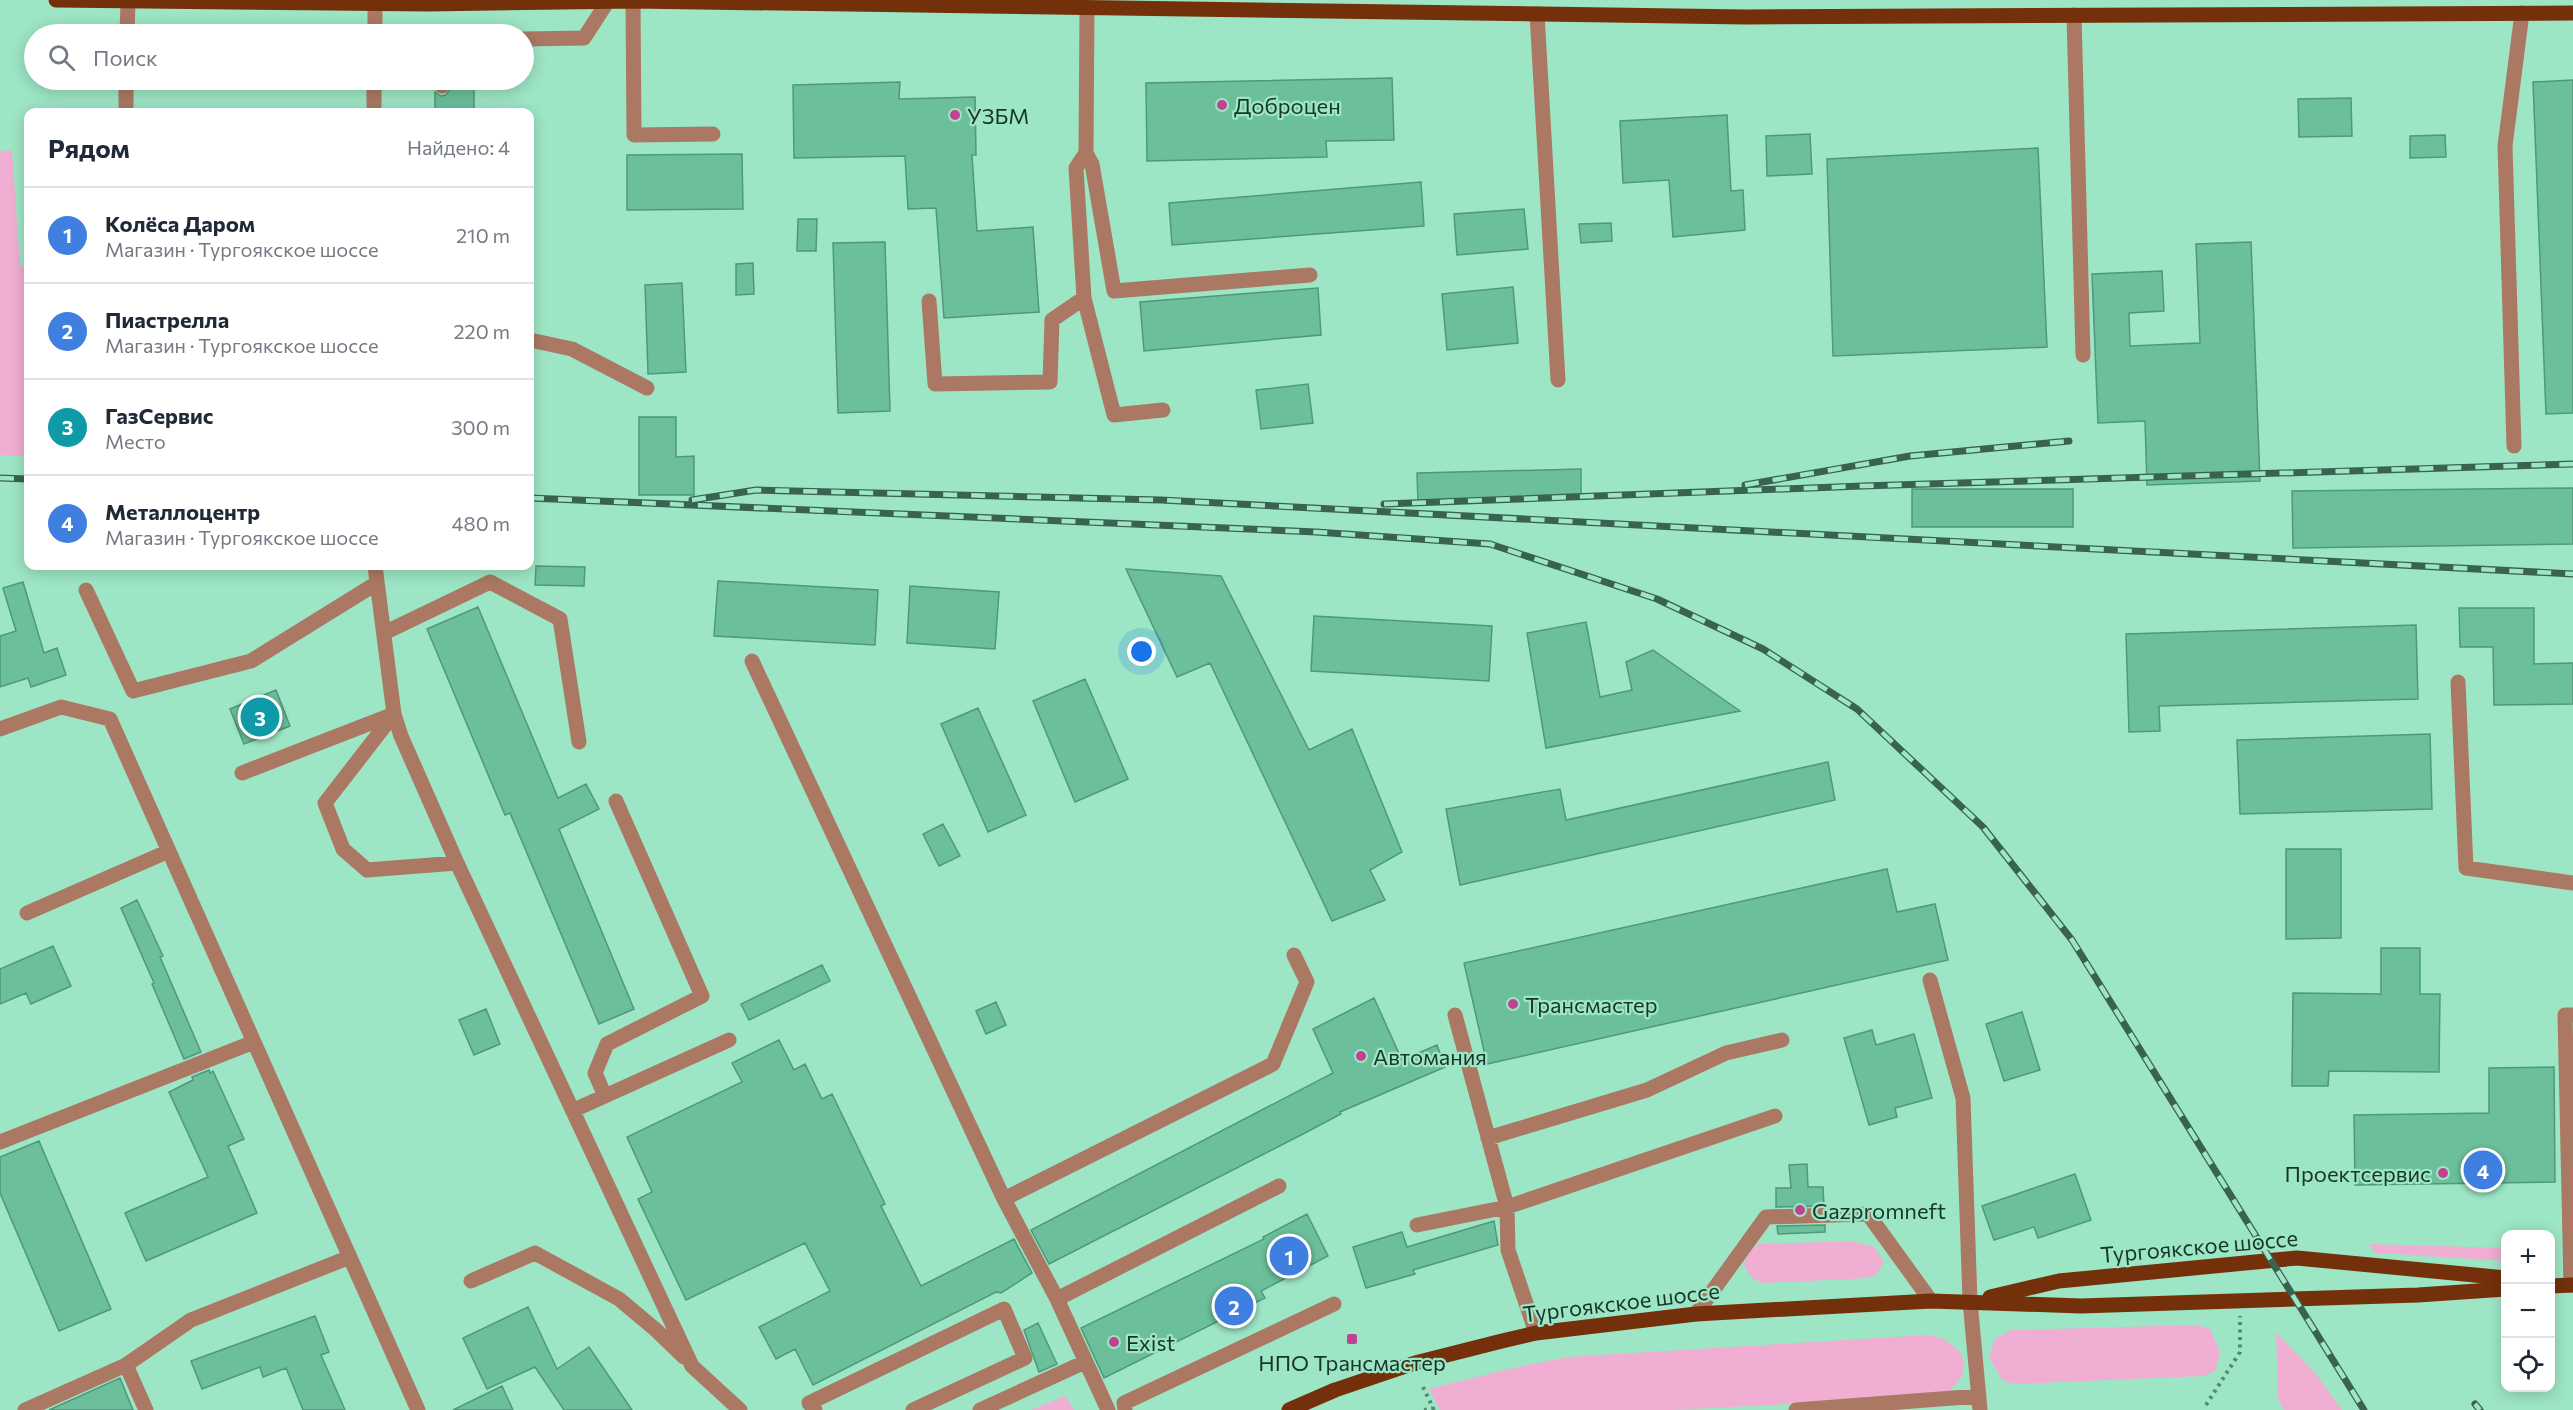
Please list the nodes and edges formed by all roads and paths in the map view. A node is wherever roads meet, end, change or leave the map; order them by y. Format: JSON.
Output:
{"nodes":[{"id":1,"x":56,"y":0,"type":"edge"},
{"id":2,"x":608,"y":1,"type":"edge"},
{"id":3,"x":633,"y":1,"type":"edge"},
{"id":4,"x":128,"y":2,"type":"junction"},
{"id":5,"x":428,"y":2,"type":"edge"},
{"id":6,"x":375,"y":4,"type":"junction"},
{"id":7,"x":1087,"y":8,"type":"junction"},
{"id":8,"x":2522,"y":13,"type":"junction"},
{"id":9,"x":2573,"y":13,"type":"edge"},
{"id":10,"x":1537,"y":14,"type":"junction"},
{"id":11,"x":2074,"y":15,"type":"junction"},
{"id":12,"x":127,"y":24,"type":"edge"},
{"id":13,"x":375,"y":24,"type":"edge"},
{"id":14,"x":534,"y":39,"type":"edge"},
{"id":15,"x":126,"y":90,"type":"edge"},
{"id":16,"x":374,"y":90,"type":"edge"},
{"id":17,"x":126,"y":108,"type":"edge"},
{"id":18,"x":374,"y":108,"type":"edge"},
{"id":19,"x":713,"y":134,"type":"dead end"},
{"id":20,"x":1086,"y":153,"type":"junction"},
{"id":21,"x":1310,"y":275,"type":"dead end"},
{"id":22,"x":1084,"y":298,"type":"junction"},
{"id":23,"x":929,"y":301,"type":"dead end"},
{"id":24,"x":534,"y":341,"type":"edge"},
{"id":25,"x":2083,"y":356,"type":"dead end"},
{"id":26,"x":1558,"y":380,"type":"dead end"},
{"id":27,"x":647,"y":388,"type":"dead end"},
{"id":28,"x":1163,"y":410,"type":"dead end"},
{"id":29,"x":2514,"y":447,"type":"dead end"},
{"id":30,"x":376,"y":570,"type":"edge"},
{"id":31,"x":378,"y":583,"type":"junction"},
{"id":32,"x":86,"y":590,"type":"dead end"},
{"id":33,"x":384,"y":633,"type":"junction"},
{"id":34,"x":752,"y":661,"type":"dead end"},
{"id":35,"x":2458,"y":682,"type":"dead end"},
{"id":36,"x":394,"y":714,"type":"junction"},
{"id":37,"x":0,"y":729,"type":"edge"},
{"id":38,"x":579,"y":742,"type":"dead end"},
{"id":39,"x":242,"y":772,"type":"dead end"},
{"id":40,"x":616,"y":801,"type":"dead end"},
{"id":41,"x":170,"y":851,"type":"junction"},
{"id":42,"x":457,"y":863,"type":"junction"},
{"id":43,"x":2573,"y":883,"type":"edge"},
{"id":44,"x":27,"y":913,"type":"dead end"},
{"id":45,"x":1294,"y":956,"type":"dead end"},
{"id":46,"x":1930,"y":980,"type":"dead end"},
{"id":47,"x":1455,"y":1014,"type":"dead end"},
{"id":48,"x":2573,"y":1015,"type":"edge"},
{"id":49,"x":729,"y":1040,"type":"dead end"},
{"id":50,"x":1782,"y":1040,"type":"dead end"},
{"id":51,"x":254,"y":1042,"type":"junction"},
{"id":52,"x":605,"y":1096,"type":"junction"},
{"id":53,"x":574,"y":1110,"type":"junction"},
{"id":54,"x":1775,"y":1116,"type":"dead end"},
{"id":55,"x":1488,"y":1138,"type":"junction"},
{"id":56,"x":0,"y":1142,"type":"edge"},
{"id":57,"x":1279,"y":1186,"type":"dead end"},
{"id":58,"x":1004,"y":1199,"type":"junction"},
{"id":59,"x":1507,"y":1207,"type":"junction"},
{"id":60,"x":1417,"y":1225,"type":"dead end"},
{"id":61,"x":350,"y":1257,"type":"junction"},
{"id":62,"x":2501,"y":1278,"type":"edge"},
{"id":63,"x":471,"y":1281,"type":"dead end"},
{"id":64,"x":2555,"y":1284,"type":"edge"},
{"id":65,"x":2572,"y":1285,"type":"edge"},
{"id":66,"x":2501,"y":1289,"type":"edge"},
{"id":67,"x":1057,"y":1299,"type":"junction"},
{"id":68,"x":1931,"y":1301,"type":"junction"},
{"id":69,"x":1970,"y":1301,"type":"junction"},
{"id":70,"x":2240,"y":1301,"type":"junction"},
{"id":71,"x":1334,"y":1304,"type":"dead end"},
{"id":72,"x":1696,"y":1314,"type":"junction"},
{"id":73,"x":1536,"y":1333,"type":"junction"},
{"id":74,"x":1085,"y":1362,"type":"junction"},
{"id":75,"x":126,"y":1365,"type":"junction"},
{"id":76,"x":692,"y":1366,"type":"junction"},
{"id":77,"x":1423,"y":1387,"type":"dead end"},
{"id":78,"x":1980,"y":1403,"type":"edge"},
{"id":79,"x":2206,"y":1405,"type":"dead end"},
{"id":80,"x":1434,"y":1409,"type":"edge"},
{"id":81,"x":25,"y":1410,"type":"edge"},
{"id":82,"x":146,"y":1410,"type":"edge"},
{"id":83,"x":418,"y":1410,"type":"edge"},
{"id":84,"x":740,"y":1410,"type":"edge"},
{"id":85,"x":815,"y":1410,"type":"edge"},
{"id":86,"x":913,"y":1410,"type":"edge"},
{"id":87,"x":980,"y":1410,"type":"edge"},
{"id":88,"x":1108,"y":1410,"type":"edge"},
{"id":89,"x":1125,"y":1410,"type":"edge"},
{"id":90,"x":1289,"y":1410,"type":"edge"},
{"id":91,"x":1425,"y":1410,"type":"edge"},
{"id":92,"x":1796,"y":1410,"type":"edge"}],
"edges":[{"from":1,"to":4,"type":"main road"},
{"from":2,"to":3,"type":"main road"},
{"from":2,"to":5,"type":"main road"},
{"from":2,"to":14,"type":"lane"},
{"from":3,"to":7,"type":"main road"},
{"from":3,"to":19,"type":"lane"},
{"from":4,"to":6,"type":"main road"},
{"from":4,"to":12,"type":"lane"},
{"from":5,"to":6,"type":"main road"},
{"from":6,"to":13,"type":"lane"},
{"from":7,"to":10,"type":"main road"},
{"from":7,"to":20,"type":"lane"},
{"from":8,"to":9,"type":"main road"},
{"from":8,"to":11,"type":"main road"},
{"from":8,"to":29,"type":"lane"},
{"from":10,"to":11,"type":"main road"},
{"from":10,"to":26,"type":"lane"},
{"from":11,"to":25,"type":"lane"},
{"from":15,"to":17,"type":"lane"},
{"from":16,"to":18,"type":"lane"},
{"from":20,"to":21,"type":"lane"},
{"from":20,"to":22,"type":"lane"},
{"from":22,"to":23,"type":"lane"},
{"from":22,"to":28,"type":"lane"},
{"from":24,"to":27,"type":"lane"},
{"from":30,"to":31,"type":"lane"},
{"from":31,"to":32,"type":"lane"},
{"from":31,"to":33,"type":"lane"},
{"from":33,"to":36,"type":"lane"},
{"from":33,"to":38,"type":"lane"},
{"from":34,"to":58,"type":"lane"},
{"from":35,"to":43,"type":"lane"},
{"from":36,"to":39,"type":"lane"},
{"from":36,"to":42,"type":"lane"},
{"from":36,"to":42,"type":"lane"},
{"from":37,"to":41,"type":"lane"},
{"from":40,"to":52,"type":"lane"},
{"from":41,"to":44,"type":"lane"},
{"from":41,"to":51,"type":"lane"},
{"from":42,"to":53,"type":"lane"},
{"from":45,"to":58,"type":"lane"},
{"from":46,"to":69,"type":"lane"},
{"from":47,"to":55,"type":"lane"},
{"from":48,"to":65,"type":"lane"},
{"from":49,"to":52,"type":"lane"},
{"from":50,"to":55,"type":"lane"},
{"from":51,"to":56,"type":"lane"},
{"from":51,"to":61,"type":"lane"},
{"from":52,"to":53,"type":"lane"},
{"from":53,"to":76,"type":"lane"},
{"from":54,"to":59,"type":"lane"},
{"from":55,"to":59,"type":"lane"},
{"from":57,"to":67,"type":"lane"},
{"from":58,"to":67,"type":"lane"},
{"from":59,"to":60,"type":"lane"},
{"from":59,"to":73,"type":"lane"},
{"from":61,"to":75,"type":"lane"},
{"from":61,"to":83,"type":"lane"},
{"from":62,"to":69,"type":"main road","name":"Тургоякское шоссе"},
{"from":63,"to":76,"type":"lane"},
{"from":64,"to":65,"type":"main road"},
{"from":66,"to":70,"type":"main road","name":"Тургоякское шоссе"},
{"from":67,"to":74,"type":"lane"},
{"from":68,"to":69,"type":"main road","name":"Тургоякское шоссе"},
{"from":68,"to":72,"type":"main road","name":"Тургоякское шоссе"},
{"from":68,"to":72,"type":"lane"},
{"from":69,"to":70,"type":"main road","name":"Тургоякское шоссе"},
{"from":69,"to":78,"type":"lane"},
{"from":70,"to":79,"type":"path"},
{"from":71,"to":89,"type":"lane"},
{"from":72,"to":73,"type":"main road","name":"Тургоякское шоссе"},
{"from":73,"to":90,"type":"main road","name":"Тургоякское шоссе"},
{"from":74,"to":87,"type":"lane"},
{"from":74,"to":88,"type":"lane"},
{"from":75,"to":81,"type":"lane"},
{"from":75,"to":82,"type":"lane"},
{"from":76,"to":84,"type":"lane"},
{"from":77,"to":80,"type":"path"},
{"from":78,"to":92,"type":"lane"},
{"from":80,"to":91,"type":"path"},
{"from":85,"to":86,"type":"lane"}]}
